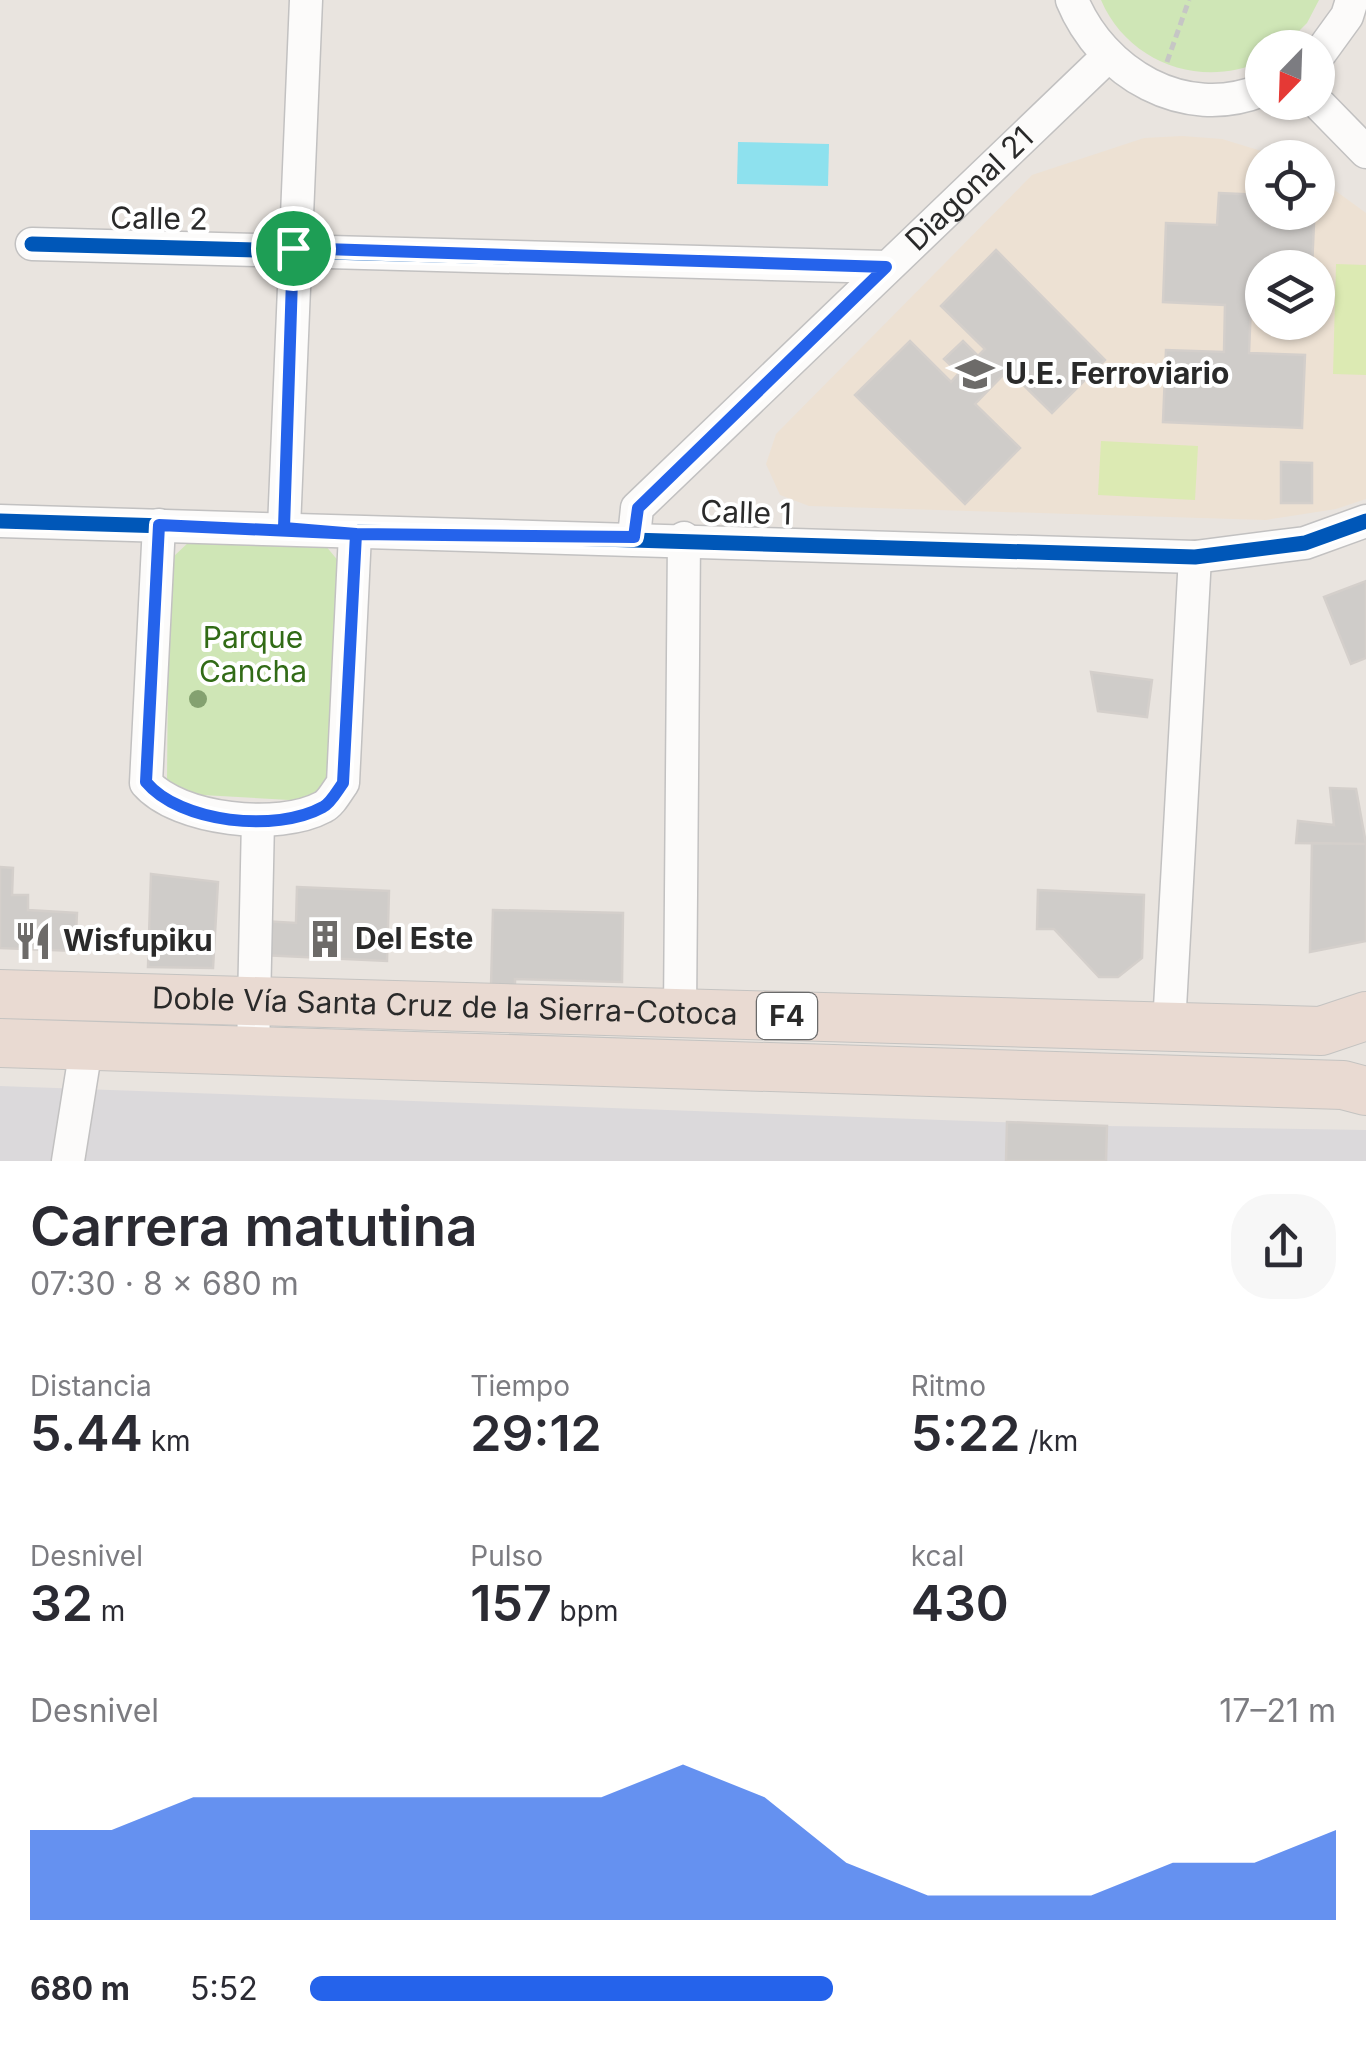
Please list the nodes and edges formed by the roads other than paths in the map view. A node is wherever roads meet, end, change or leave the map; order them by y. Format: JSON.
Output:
{"nodes":[{"id":1,"x":306,"y":0,"type":"edge"},
{"id":2,"x":1072,"y":0,"type":"edge"},
{"id":3,"x":1352,"y":0,"type":"edge"},
{"id":4,"x":1335,"y":33,"type":"edge"},
{"id":5,"x":1107,"y":57,"type":"junction"},
{"id":6,"x":1245,"y":96,"type":"edge"},
{"id":7,"x":1334,"y":120,"type":"edge"},
{"id":8,"x":1366,"y":152,"type":"edge"},
{"id":9,"x":32,"y":244,"type":"dead end"},
{"id":10,"x":293,"y":248,"type":"junction"},
{"id":11,"x":886,"y":267,"type":"junction"},
{"id":12,"x":0,"y":521,"type":"edge"},
{"id":13,"x":1366,"y":521,"type":"edge"},
{"id":14,"x":159,"y":525,"type":"junction"},
{"id":15,"x":284,"y":528,"type":"junction"},
{"id":16,"x":356,"y":534,"type":"junction"},
{"id":17,"x":634,"y":537,"type":"junction"},
{"id":18,"x":684,"y":538,"type":"junction"},
{"id":19,"x":1195,"y":557,"type":"junction"},
{"id":20,"x":258,"y":820,"type":"junction"},
{"id":21,"x":0,"y":994,"type":"edge"},
{"id":22,"x":254,"y":1001,"type":"junction"},
{"id":23,"x":680,"y":1013,"type":"junction"},
{"id":24,"x":1366,"y":1016,"type":"edge"},
{"id":25,"x":1169,"y":1026,"type":"junction"},
{"id":26,"x":1344,"y":1032,"type":"edge"},
{"id":27,"x":0,"y":1044,"type":"edge"},
{"id":28,"x":86,"y":1048,"type":"junction"},
{"id":29,"x":253,"y":1052,"type":"junction"},
{"id":30,"x":1358,"y":1086,"type":"edge"},
{"id":31,"x":68,"y":1161,"type":"edge"}],
"edges":[{"from":1,"to":10,"type":"street"},
{"from":2,"to":5,"type":"street"},
{"from":3,"to":4,"type":"street"},
{"from":5,"to":6,"type":"street"},
{"from":5,"to":11,"type":"street","name":"Diagonal 21"},
{"from":7,"to":8,"type":"street"},
{"from":9,"to":10,"type":"street","name":"Calle 2"},
{"from":10,"to":11,"type":"street","name":"Calle 2"},
{"from":10,"to":15,"type":"street"},
{"from":11,"to":17,"type":"street","name":"Diagonal 21"},
{"from":12,"to":14,"type":"street","name":"Calle 1"},
{"from":13,"to":19,"type":"street","name":"Calle 1"},
{"from":14,"to":15,"type":"street","name":"Calle 1"},
{"from":14,"to":20,"type":"street"},
{"from":15,"to":16,"type":"street","name":"Calle 1"},
{"from":16,"to":17,"type":"street","name":"Calle 1"},
{"from":16,"to":20,"type":"street"},
{"from":17,"to":18,"type":"street","name":"Calle 1"},
{"from":18,"to":19,"type":"street","name":"Calle 1"},
{"from":18,"to":23,"type":"street"},
{"from":19,"to":25,"type":"street"},
{"from":20,"to":22,"type":"street"},
{"from":21,"to":22,"type":"highway","name":"Doble Vía Santa Cruz de la Sierra-Cotoca","number":"F4"},
{"from":22,"to":23,"type":"highway","name":"Doble Vía Santa Cruz de la Sierra-Cotoca","number":"F4"},
{"from":22,"to":29,"type":"street"},
{"from":23,"to":25,"type":"highway","name":"Doble Vía Santa Cruz de la Sierra-Cotoca","number":"F4"},
{"from":24,"to":26,"type":"highway","name":"Doble Vía Santa Cruz de la Sierra-Cotoca","number":"F4"},
{"from":25,"to":26,"type":"highway","name":"Doble Vía Santa Cruz de la Sierra-Cotoca","number":"F4"},
{"from":27,"to":28,"type":"highway","name":"Doble Vía Santa Cruz de la Sierra-Cotoca","number":"F4"},
{"from":28,"to":29,"type":"highway","name":"Doble Vía Santa Cruz de la Sierra-Cotoca","number":"F4"},
{"from":28,"to":31,"type":"street"},
{"from":29,"to":30,"type":"highway","name":"Doble Vía Santa Cruz de la Sierra-Cotoca","number":"F4"}]}
